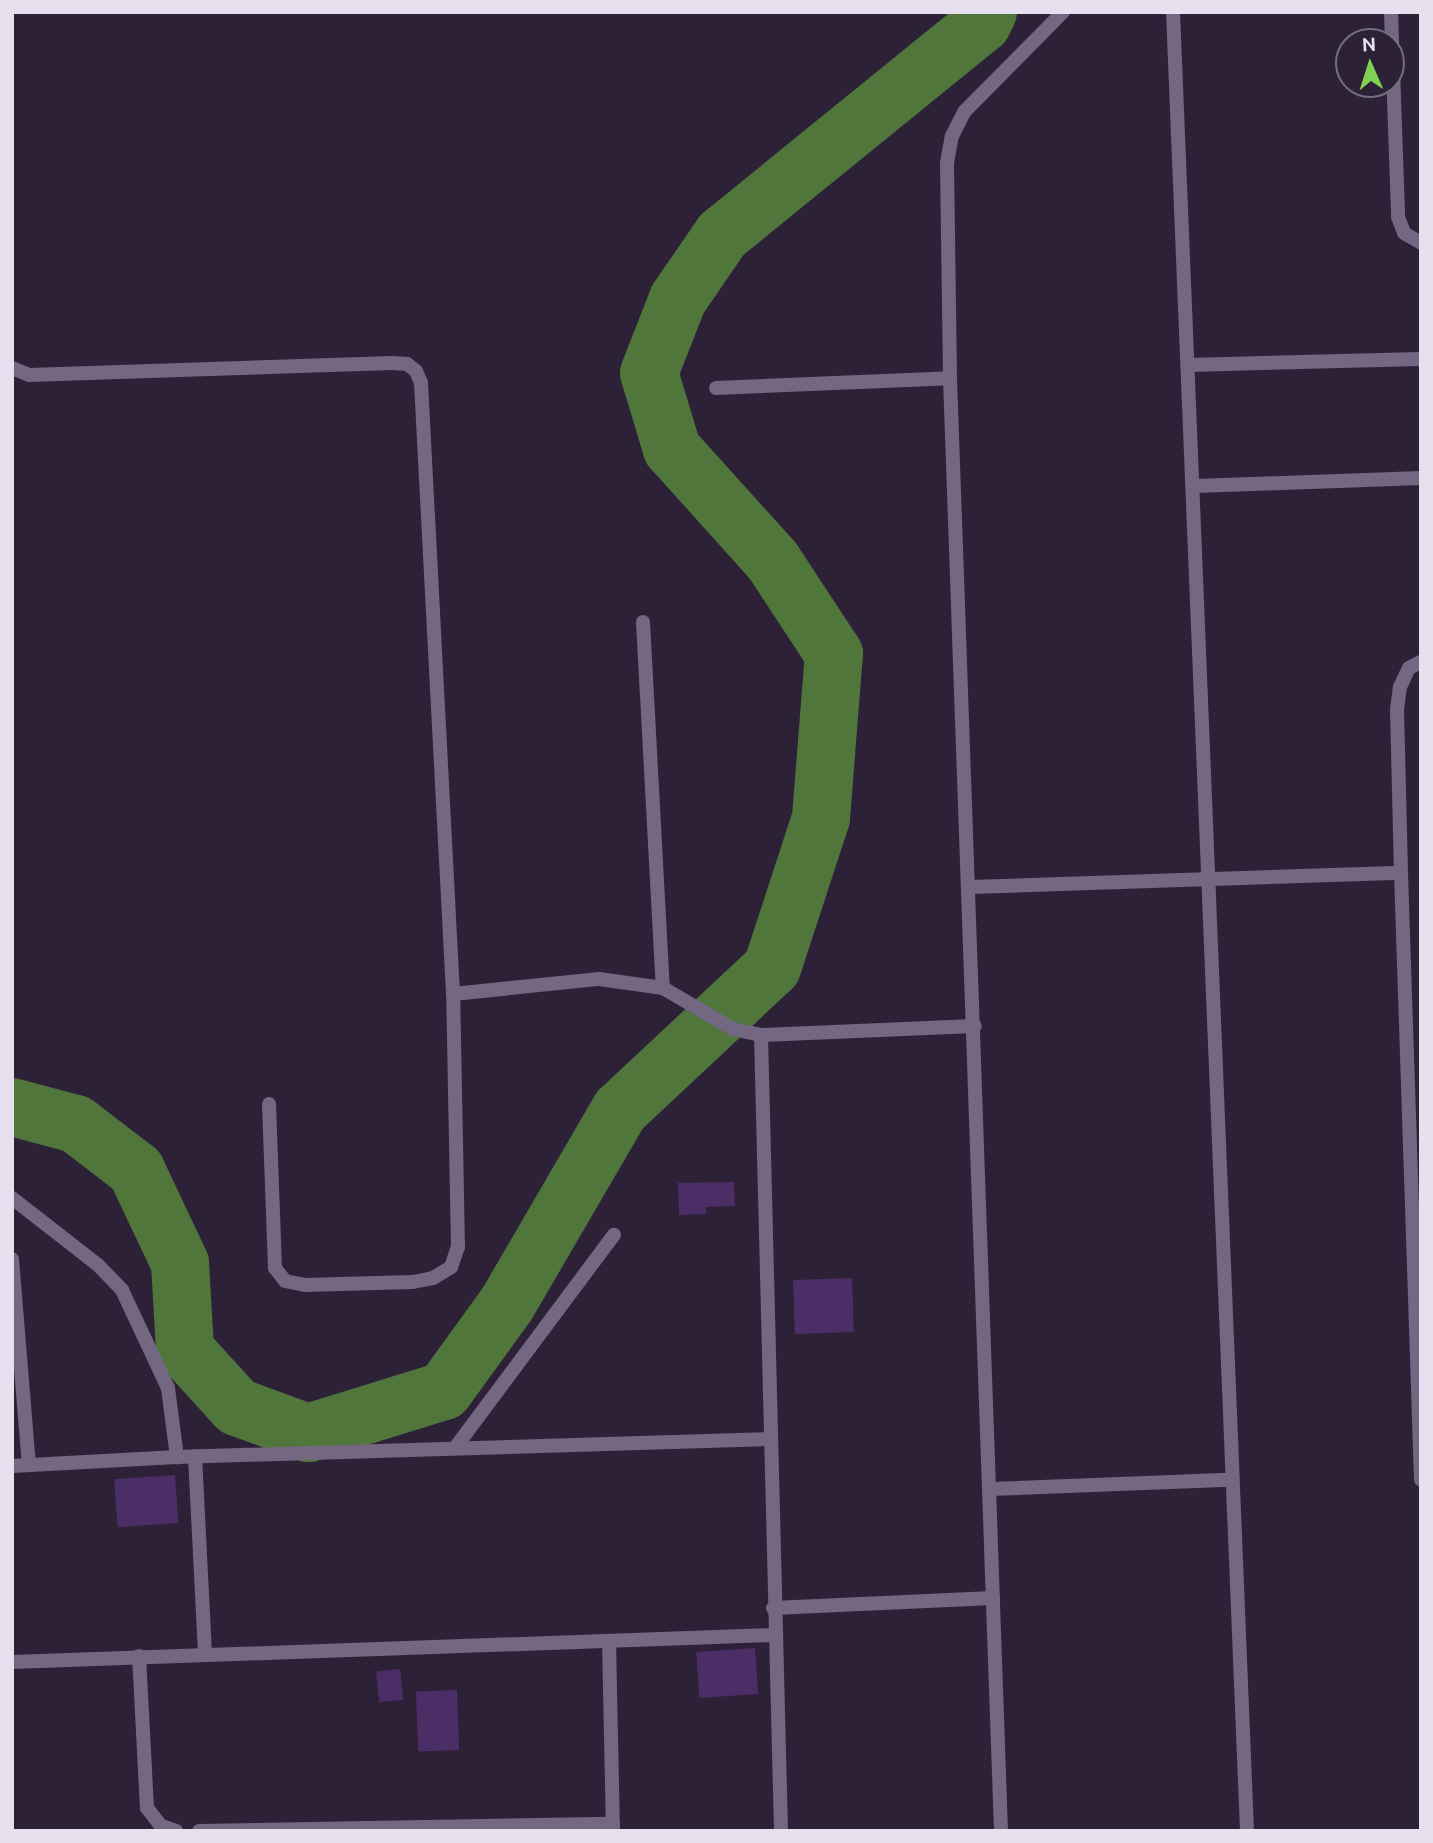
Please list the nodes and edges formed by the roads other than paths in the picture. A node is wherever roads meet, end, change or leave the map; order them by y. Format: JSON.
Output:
{"nodes":[{"id":1,"x":1063,"y":12,"type":"edge"},
{"id":2,"x":1173,"y":12,"type":"edge"},
{"id":3,"x":1391,"y":12,"type":"edge"},
{"id":4,"x":1421,"y":243,"type":"edge"},
{"id":5,"x":1421,"y":359,"type":"edge"},
{"id":6,"x":1188,"y":365,"type":"junction"},
{"id":7,"x":12,"y":368,"type":"edge"},
{"id":8,"x":950,"y":378,"type":"junction"},
{"id":9,"x":716,"y":388,"type":"dead end"},
{"id":10,"x":1421,"y":478,"type":"edge"},
{"id":11,"x":1195,"y":486,"type":"junction"},
{"id":12,"x":643,"y":622,"type":"dead end"},
{"id":13,"x":1421,"y":662,"type":"edge"},
{"id":14,"x":1401,"y":873,"type":"junction"},
{"id":15,"x":1212,"y":880,"type":"junction"},
{"id":16,"x":970,"y":887,"type":"junction"},
{"id":17,"x":663,"y":988,"type":"junction"},
{"id":18,"x":453,"y":994,"type":"junction"},
{"id":19,"x":975,"y":1026,"type":"junction"},
{"id":20,"x":761,"y":1035,"type":"junction"},
{"id":21,"x":270,"y":1104,"type":"dead end"},
{"id":22,"x":1415,"y":1172,"type":"edge"},
{"id":23,"x":12,"y":1198,"type":"edge"},
{"id":24,"x":614,"y":1235,"type":"dead end"},
{"id":25,"x":12,"y":1259,"type":"edge"},
{"id":26,"x":769,"y":1439,"type":"junction"},
{"id":27,"x":455,"y":1448,"type":"junction"},
{"id":28,"x":195,"y":1456,"type":"junction"},
{"id":29,"x":177,"y":1457,"type":"junction"},
{"id":30,"x":29,"y":1465,"type":"junction"},
{"id":31,"x":12,"y":1466,"type":"edge"},
{"id":32,"x":1230,"y":1480,"type":"junction"},
{"id":33,"x":1421,"y":1480,"type":"edge"},
{"id":34,"x":990,"y":1489,"type":"junction"},
{"id":35,"x":993,"y":1598,"type":"junction"},
{"id":36,"x":772,"y":1608,"type":"junction"},
{"id":37,"x":774,"y":1635,"type":"junction"},
{"id":38,"x":609,"y":1641,"type":"junction"},
{"id":39,"x":205,"y":1655,"type":"junction"},
{"id":40,"x":139,"y":1657,"type":"junction"},
{"id":41,"x":12,"y":1662,"type":"edge"},
{"id":42,"x":613,"y":1827,"type":"edge"},
{"id":43,"x":470,"y":1829,"type":"edge"},
{"id":44,"x":176,"y":1831,"type":"edge"},
{"id":45,"x":199,"y":1831,"type":"edge"},
{"id":46,"x":781,"y":1831,"type":"edge"},
{"id":47,"x":1001,"y":1831,"type":"edge"},
{"id":48,"x":1247,"y":1831,"type":"edge"}],
"edges":[{"from":1,"to":8,"type":"street"},
{"from":2,"to":6,"type":"street"},
{"from":3,"to":4,"type":"street"},
{"from":5,"to":6,"type":"street"},
{"from":6,"to":11,"type":"street"},
{"from":7,"to":18,"type":"street"},
{"from":8,"to":9,"type":"street"},
{"from":8,"to":16,"type":"street"},
{"from":10,"to":11,"type":"street"},
{"from":11,"to":15,"type":"street"},
{"from":12,"to":17,"type":"street"},
{"from":13,"to":14,"type":"street"},
{"from":14,"to":15,"type":"street"},
{"from":14,"to":22,"type":"street"},
{"from":15,"to":16,"type":"street"},
{"from":15,"to":32,"type":"street"},
{"from":16,"to":19,"type":"street"},
{"from":17,"to":18,"type":"street"},
{"from":17,"to":20,"type":"street"},
{"from":18,"to":21,"type":"street"},
{"from":19,"to":20,"type":"street"},
{"from":19,"to":34,"type":"street"},
{"from":20,"to":26,"type":"street"},
{"from":22,"to":33,"type":"street"},
{"from":23,"to":29,"type":"street"},
{"from":24,"to":27,"type":"street"},
{"from":25,"to":30,"type":"street"},
{"from":26,"to":27,"type":"street"},
{"from":26,"to":36,"type":"street"},
{"from":27,"to":28,"type":"street"},
{"from":28,"to":29,"type":"street"},
{"from":28,"to":39,"type":"street"},
{"from":29,"to":30,"type":"street"},
{"from":30,"to":31,"type":"street"},
{"from":32,"to":34,"type":"street"},
{"from":32,"to":48,"type":"street"},
{"from":34,"to":35,"type":"street"},
{"from":35,"to":36,"type":"street"},
{"from":35,"to":47,"type":"street"},
{"from":36,"to":37,"type":"street"},
{"from":37,"to":38,"type":"street"},
{"from":37,"to":46,"type":"street"},
{"from":38,"to":39,"type":"street"},
{"from":38,"to":42,"type":"street"},
{"from":39,"to":40,"type":"street"},
{"from":40,"to":41,"type":"street"},
{"from":40,"to":44,"type":"street"},
{"from":42,"to":43,"type":"street"},
{"from":43,"to":45,"type":"street"}]}
